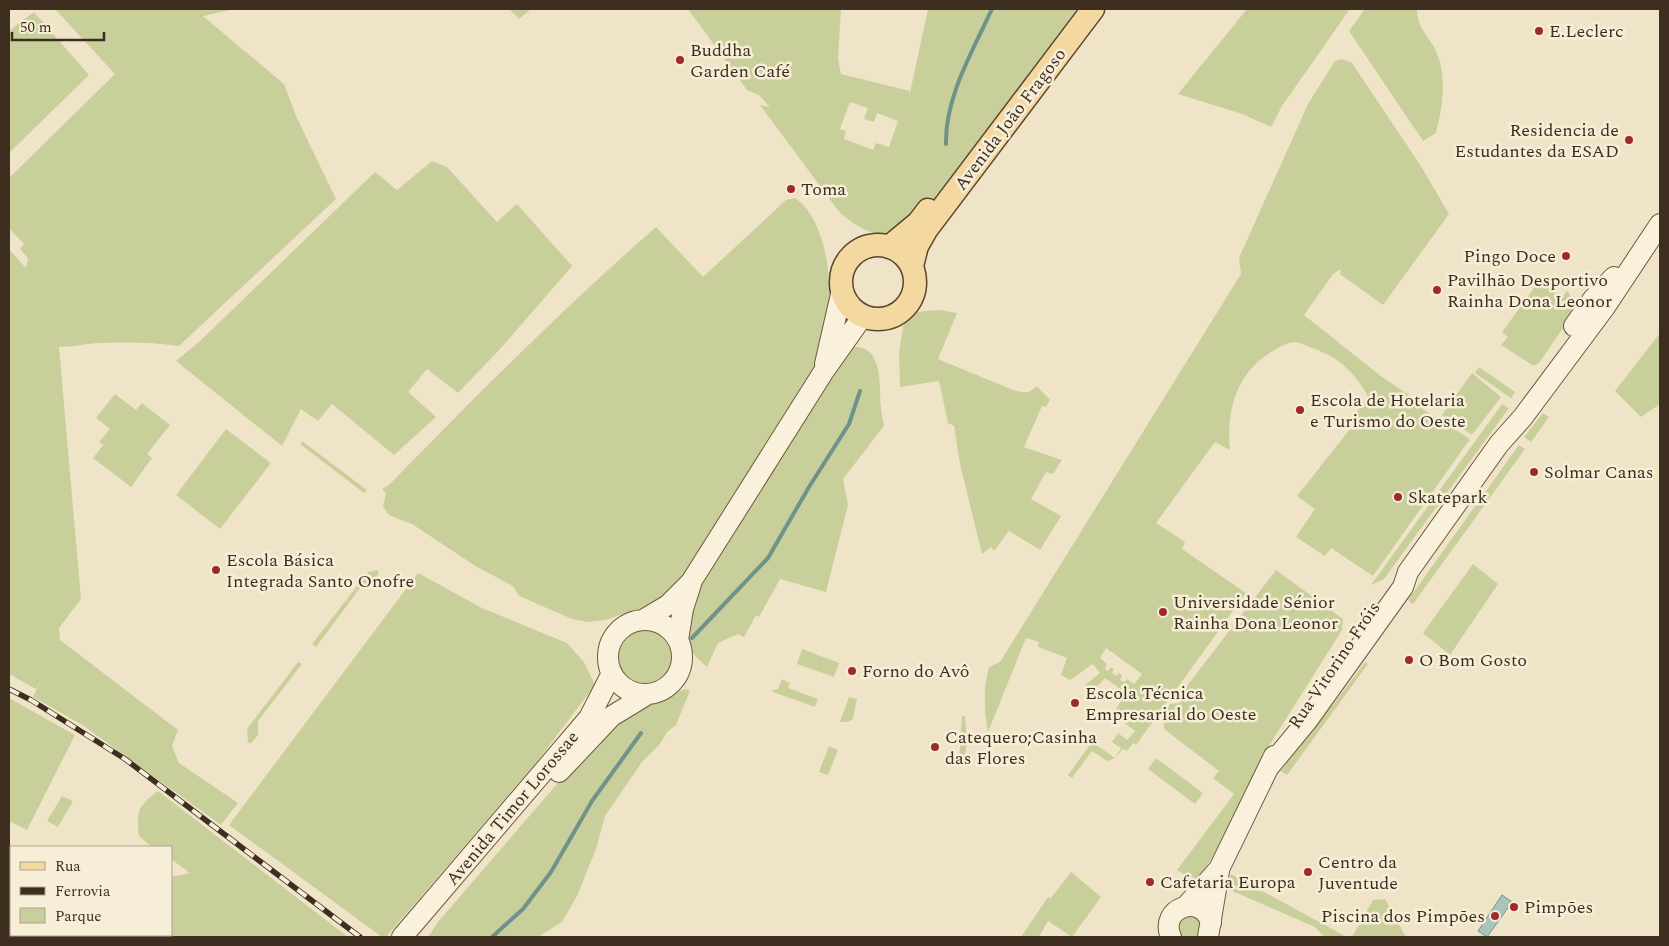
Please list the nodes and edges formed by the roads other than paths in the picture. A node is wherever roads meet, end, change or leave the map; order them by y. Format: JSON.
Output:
{"nodes":[{"id":1,"x":1078,"y":9,"type":"edge"},
{"id":2,"x":1093,"y":9,"type":"edge"},
{"id":3,"x":1660,"y":223,"type":"edge"},
{"id":4,"x":889,"y":247,"type":"junction"},
{"id":5,"x":912,"y":266,"type":"junction"},
{"id":6,"x":842,"y":290,"type":"junction"},
{"id":7,"x":863,"y":316,"type":"junction"},
{"id":8,"x":824,"y":371,"type":"junction"},
{"id":9,"x":691,"y":582,"type":"junction"},
{"id":10,"x":642,"y":620,"type":"junction"},
{"id":11,"x":678,"y":640,"type":"junction"},
{"id":12,"x":612,"y":673,"type":"junction"},
{"id":13,"x":648,"y":694,"type":"junction"},
{"id":14,"x":1219,"y":869,"type":"junction"},
{"id":15,"x":1186,"y":906,"type":"junction"},
{"id":16,"x":1209,"y":930,"type":"edge"},
{"id":17,"x":402,"y":937,"type":"edge"},
{"id":18,"x":419,"y":937,"type":"edge"},
{"id":19,"x":1170,"y":937,"type":"edge"}],
"edges":[{"from":1,"to":4,"type":"main road","name":"Avenida João Fragoso"},
{"from":2,"to":5,"type":"main road","name":"Avenida João Fragoso"},
{"from":3,"to":14,"type":"main road","name":"Rua Vitorino Fróis"},
{"from":4,"to":5,"type":"main road"},
{"from":4,"to":6,"type":"main road"},
{"from":5,"to":7,"type":"main road"},
{"from":6,"to":7,"type":"main road"},
{"from":6,"to":8,"type":"main road"},
{"from":7,"to":8,"type":"main road"},
{"from":8,"to":9,"type":"main road"},
{"from":9,"to":10,"type":"main road"},
{"from":9,"to":11,"type":"main road"},
{"from":10,"to":11,"type":"main road"},
{"from":10,"to":12,"type":"main road"},
{"from":11,"to":13,"type":"main road"},
{"from":12,"to":13,"type":"main road"},
{"from":12,"to":17,"type":"main road","name":"Avenida Timor Lorossae"},
{"from":13,"to":18,"type":"main road","name":"Avenida Timor Lorossae"},
{"from":14,"to":15,"type":"main road","name":"Rua Vitorino Fróis"},
{"from":14,"to":16,"type":"main road","name":"Rua Vitorino Fróis"},
{"from":15,"to":16,"type":"main road","name":"Rua Vitorino Fróis"},
{"from":15,"to":19,"type":"main road","name":"Rua Vitorino Fróis"}]}
